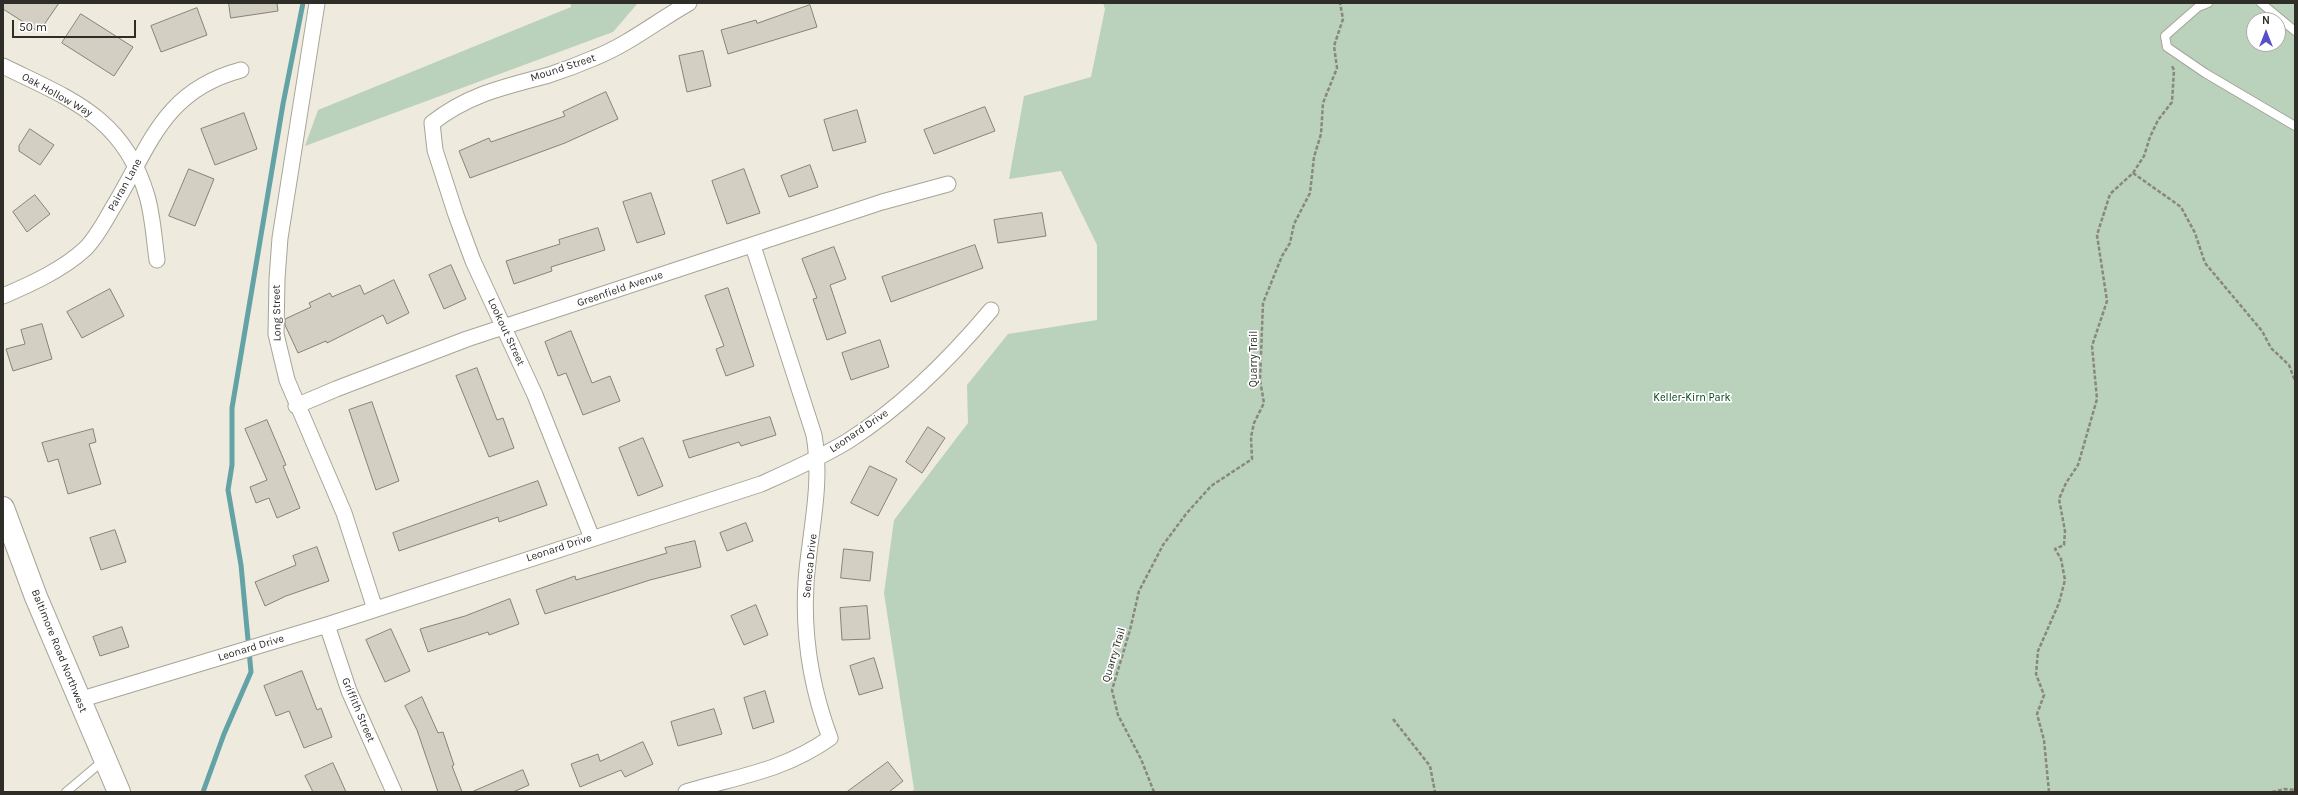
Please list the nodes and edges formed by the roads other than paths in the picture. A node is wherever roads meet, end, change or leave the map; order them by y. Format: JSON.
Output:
{"nodes":[{"id":1,"x":317,"y":3,"type":"edge"},
{"id":2,"x":689,"y":3,"type":"edge"},
{"id":3,"x":2208,"y":3,"type":"edge"},
{"id":4,"x":2261,"y":3,"type":"edge"},
{"id":5,"x":2295,"y":31,"type":"edge"},
{"id":6,"x":3,"y":66,"type":"edge"},
{"id":7,"x":241,"y":70,"type":"dead end"},
{"id":8,"x":432,"y":123,"type":"joint"},
{"id":9,"x":2295,"y":126,"type":"edge"},
{"id":10,"x":136,"y":167,"type":"junction"},
{"id":11,"x":948,"y":184,"type":"dead end"},
{"id":12,"x":753,"y":246,"type":"junction"},
{"id":13,"x":157,"y":260,"type":"dead end"},
{"id":14,"x":3,"y":296,"type":"edge"},
{"id":15,"x":991,"y":310,"type":"dead end"},
{"id":16,"x":504,"y":328,"type":"junction"},
{"id":17,"x":296,"y":406,"type":"junction"},
{"id":18,"x":818,"y":458,"type":"junction"},
{"id":19,"x":3,"y":508,"type":"edge"},
{"id":20,"x":592,"y":538,"type":"junction"},
{"id":21,"x":376,"y":609,"type":"junction"},
{"id":22,"x":327,"y":625,"type":"junction"},
{"id":23,"x":78,"y":700,"type":"junction"},
{"id":24,"x":105,"y":759,"type":"junction"},
{"id":25,"x":66,"y":792,"type":"edge"},
{"id":26,"x":119,"y":792,"type":"edge"},
{"id":27,"x":394,"y":792,"type":"edge"},
{"id":28,"x":686,"y":792,"type":"edge"}],
"edges":[{"from":1,"to":17,"type":"street","name":"Long Street"},
{"from":2,"to":8,"type":"street","name":"Mound Street"},
{"from":3,"to":9,"type":"lane"},
{"from":4,"to":5,"type":"lane"},
{"from":6,"to":10,"type":"street","name":"Oak Hollow Way"},
{"from":7,"to":10,"type":"street","name":"Pairan Lane"},
{"from":8,"to":16,"type":"street","name":"Lookout Street"},
{"from":10,"to":13,"type":"street","name":"Oak Hollow Way"},
{"from":10,"to":14,"type":"street","name":"Pairan Lane"},
{"from":11,"to":12,"type":"street","name":"Greenfield Avenue"},
{"from":12,"to":16,"type":"street","name":"Greenfield Avenue"},
{"from":12,"to":18,"type":"street","name":"Seneca Drive"},
{"from":15,"to":18,"type":"street","name":"Leonard Drive"},
{"from":16,"to":17,"type":"street","name":"Greenfield Avenue"},
{"from":16,"to":20,"type":"street","name":"Lookout Street"},
{"from":17,"to":21,"type":"street","name":"Long Street"},
{"from":18,"to":20,"type":"street","name":"Leonard Drive"},
{"from":18,"to":28,"type":"street","name":"Seneca Drive"},
{"from":19,"to":23,"type":"main road","name":"Baltimore Road Northwest"},
{"from":20,"to":21,"type":"street","name":"Leonard Drive"},
{"from":21,"to":22,"type":"street","name":"Leonard Drive"},
{"from":22,"to":23,"type":"street","name":"Leonard Drive"},
{"from":22,"to":27,"type":"street","name":"Griffith Street"},
{"from":23,"to":24,"type":"main road","name":"Baltimore Road Northwest"},
{"from":24,"to":25,"type":"lane"},
{"from":24,"to":26,"type":"main road","name":"Baltimore Road Northwest"}]}
